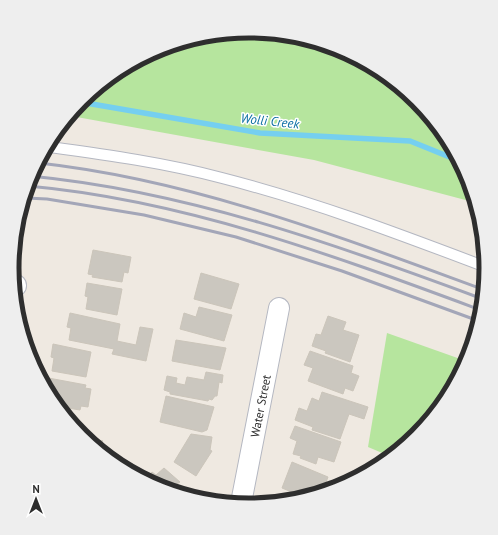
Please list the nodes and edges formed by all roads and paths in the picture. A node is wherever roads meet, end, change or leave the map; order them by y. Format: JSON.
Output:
{"nodes":[{"id":1,"x":53,"y":147,"type":"edge"},
{"id":2,"x":479,"y":264,"type":"edge"},
{"id":3,"x":278,"y":308,"type":"dead end"},
{"id":4,"x":242,"y":498,"type":"edge"}],
"edges":[{"from":1,"to":2,"type":"lane"},
{"from":3,"to":4,"type":"street","name":"Water Street"}]}
